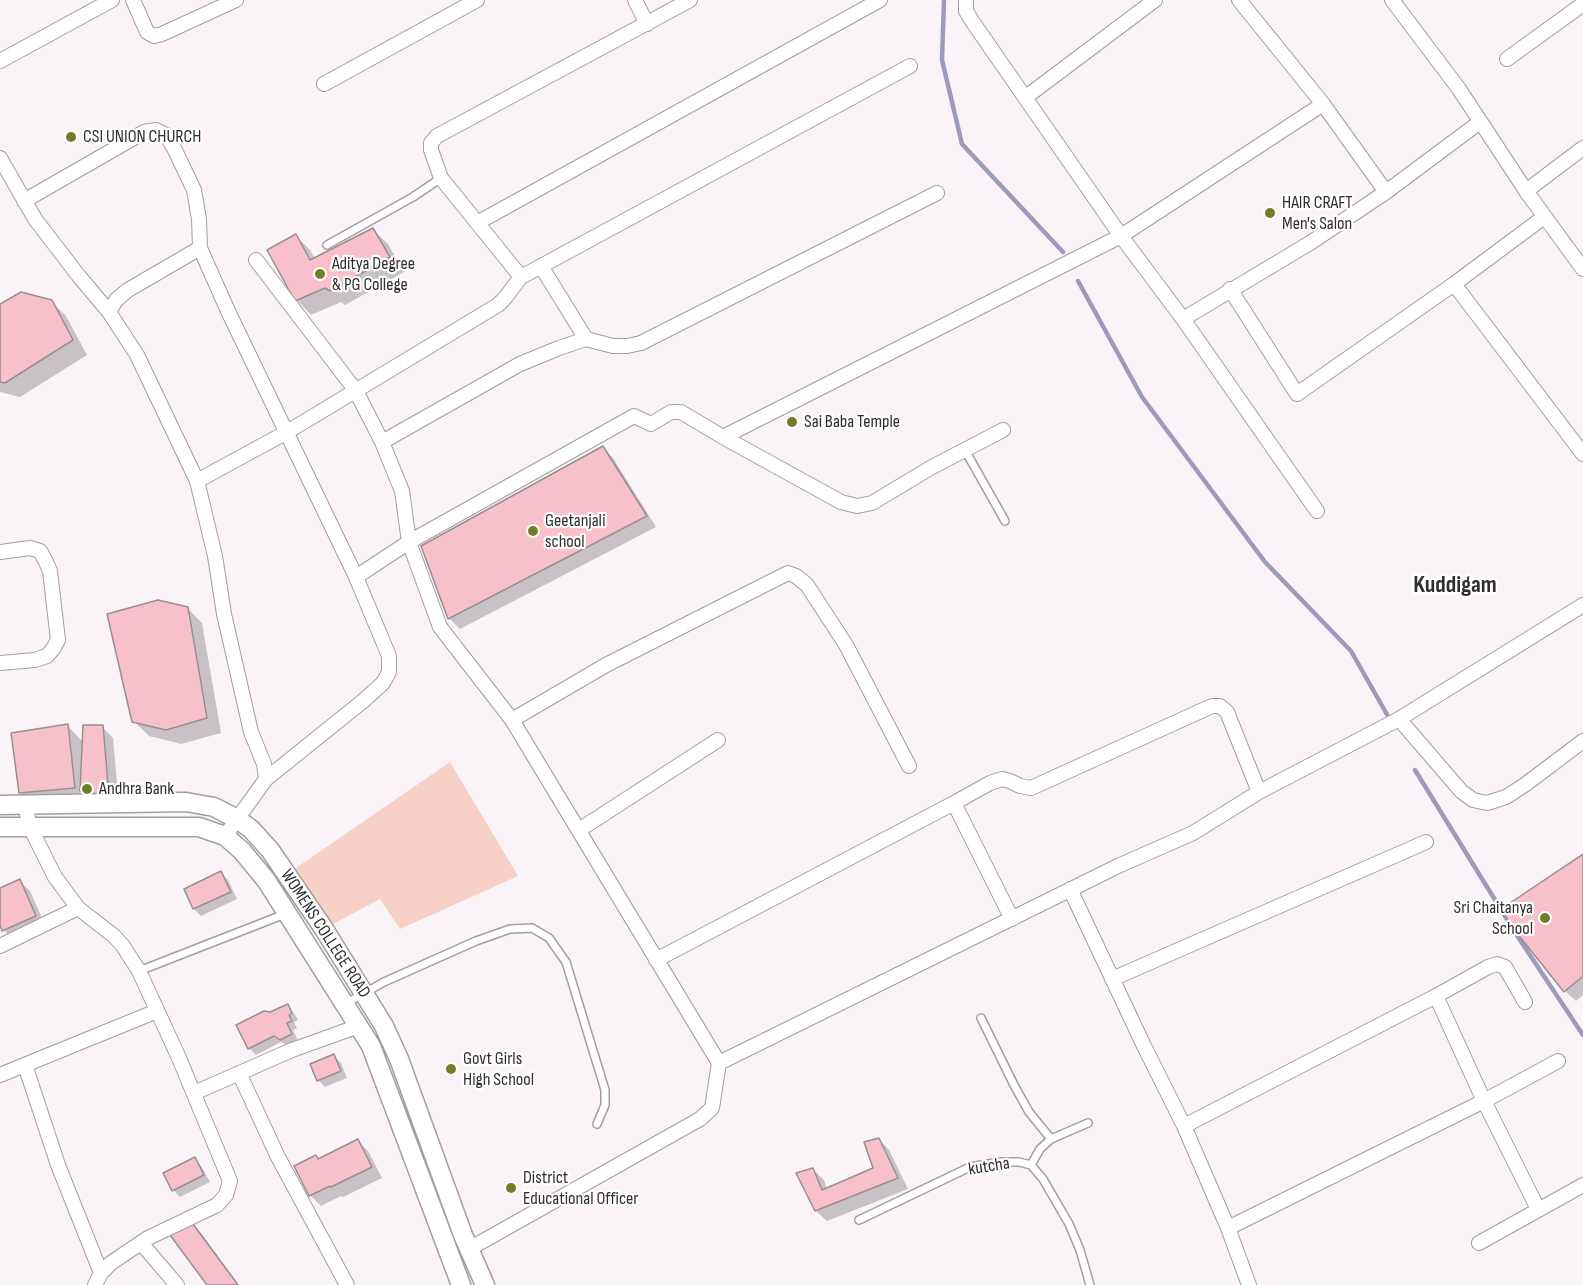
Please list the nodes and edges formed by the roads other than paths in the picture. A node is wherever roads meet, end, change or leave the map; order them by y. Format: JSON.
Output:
{"nodes":[{"id":1,"x":112,"y":0,"type":"edge"},
{"id":2,"x":133,"y":0,"type":"edge"},
{"id":3,"x":236,"y":0,"type":"edge"},
{"id":4,"x":477,"y":0,"type":"edge"},
{"id":5,"x":635,"y":0,"type":"edge"},
{"id":6,"x":690,"y":0,"type":"edge"},
{"id":7,"x":880,"y":0,"type":"edge"},
{"id":8,"x":966,"y":0,"type":"edge"},
{"id":9,"x":1155,"y":0,"type":"edge"},
{"id":10,"x":1239,"y":0,"type":"edge"},
{"id":11,"x":1392,"y":0,"type":"edge"},
{"id":12,"x":1583,"y":4,"type":"edge"},
{"id":13,"x":647,"y":24,"type":"junction"},
{"id":14,"x":1507,"y":59,"type":"dead end"},
{"id":15,"x":0,"y":61,"type":"edge"},
{"id":16,"x":910,"y":66,"type":"dead end"},
{"id":17,"x":324,"y":84,"type":"dead end"},
{"id":18,"x":1026,"y":97,"type":"junction"},
{"id":19,"x":1323,"y":105,"type":"junction"},
{"id":20,"x":1480,"y":122,"type":"junction"},
{"id":21,"x":1583,"y":148,"type":"edge"},
{"id":22,"x":0,"y":158,"type":"edge"},
{"id":23,"x":437,"y":180,"type":"junction"},
{"id":24,"x":1526,"y":190,"type":"junction"},
{"id":25,"x":1386,"y":192,"type":"junction"},
{"id":26,"x":937,"y":194,"type":"dead end"},
{"id":27,"x":24,"y":201,"type":"junction"},
{"id":28,"x":1544,"y":217,"type":"junction"},
{"id":29,"x":477,"y":223,"type":"junction"},
{"id":30,"x":1121,"y":237,"type":"junction"},
{"id":31,"x":327,"y":245,"type":"dead end"},
{"id":32,"x":200,"y":248,"type":"junction"},
{"id":33,"x":256,"y":260,"type":"dead end"},
{"id":34,"x":541,"y":266,"type":"junction"},
{"id":35,"x":1583,"y":269,"type":"edge"},
{"id":36,"x":518,"y":280,"type":"junction"},
{"id":37,"x":1454,"y":284,"type":"junction"},
{"id":38,"x":1230,"y":290,"type":"junction"},
{"id":39,"x":109,"y":312,"type":"junction"},
{"id":40,"x":1183,"y":319,"type":"junction"},
{"id":41,"x":584,"y":339,"type":"junction"},
{"id":42,"x":356,"y":391,"type":"junction"},
{"id":43,"x":1003,"y":430,"type":"dead end"},
{"id":44,"x":287,"y":432,"type":"junction"},
{"id":45,"x":723,"y":437,"type":"junction"},
{"id":46,"x":382,"y":442,"type":"junction"},
{"id":47,"x":966,"y":452,"type":"junction"},
{"id":48,"x":1583,"y":454,"type":"edge"},
{"id":49,"x":197,"y":481,"type":"junction"},
{"id":50,"x":1317,"y":511,"type":"dead end"},
{"id":51,"x":1005,"y":521,"type":"dead end"},
{"id":52,"x":409,"y":542,"type":"junction"},
{"id":53,"x":0,"y":552,"type":"edge"},
{"id":54,"x":356,"y":577,"type":"junction"},
{"id":55,"x":1583,"y":605,"type":"edge"},
{"id":56,"x":0,"y":663,"type":"edge"},
{"id":57,"x":1399,"y":719,"type":"junction"},
{"id":58,"x":512,"y":720,"type":"junction"},
{"id":59,"x":718,"y":740,"type":"dead end"},
{"id":60,"x":1583,"y":741,"type":"edge"},
{"id":61,"x":909,"y":766,"type":"dead end"},
{"id":62,"x":266,"y":779,"type":"junction"},
{"id":63,"x":1260,"y":792,"type":"junction"},
{"id":64,"x":954,"y":803,"type":"junction"},
{"id":65,"x":0,"y":805,"type":"edge"},
{"id":66,"x":25,"y":805,"type":"junction"},
{"id":67,"x":237,"y":819,"type":"junction"},
{"id":68,"x":0,"y":826,"type":"edge"},
{"id":69,"x":30,"y":827,"type":"junction"},
{"id":70,"x":579,"y":830,"type":"junction"},
{"id":71,"x":225,"y":836,"type":"junction"},
{"id":72,"x":1426,"y":843,"type":"dead end"},
{"id":73,"x":1070,"y":889,"type":"junction"},
{"id":74,"x":78,"y":908,"type":"junction"},
{"id":75,"x":288,"y":913,"type":"junction"},
{"id":76,"x":1012,"y":919,"type":"junction"},
{"id":77,"x":0,"y":945,"type":"edge"},
{"id":78,"x":656,"y":960,"type":"junction"},
{"id":79,"x":139,"y":971,"type":"junction"},
{"id":80,"x":1112,"y":979,"type":"junction"},
{"id":81,"x":364,"y":993,"type":"junction"},
{"id":82,"x":1436,"y":996,"type":"junction"},
{"id":83,"x":1525,"y":1002,"type":"dead end"},
{"id":84,"x":345,"y":1005,"type":"junction"},
{"id":85,"x":157,"y":1011,"type":"junction"},
{"id":86,"x":981,"y":1018,"type":"dead end"},
{"id":87,"x":359,"y":1026,"type":"junction"},
{"id":88,"x":1558,"y":1060,"type":"dead end"},
{"id":89,"x":719,"y":1063,"type":"junction"},
{"id":90,"x":25,"y":1065,"type":"junction"},
{"id":91,"x":239,"y":1073,"type":"junction"},
{"id":92,"x":0,"y":1075,"type":"edge"},
{"id":93,"x":194,"y":1093,"type":"junction"},
{"id":94,"x":1484,"y":1101,"type":"junction"},
{"id":95,"x":1088,"y":1123,"type":"dead end"},
{"id":96,"x":597,"y":1124,"type":"dead end"},
{"id":97,"x":1184,"y":1126,"type":"junction"},
{"id":98,"x":1051,"y":1139,"type":"junction"},
{"id":99,"x":1031,"y":1166,"type":"junction"},
{"id":100,"x":1583,"y":1185,"type":"edge"},
{"id":101,"x":1538,"y":1209,"type":"junction"},
{"id":102,"x":859,"y":1220,"type":"dead end"},
{"id":103,"x":1228,"y":1228,"type":"junction"},
{"id":104,"x":141,"y":1243,"type":"junction"},
{"id":105,"x":1479,"y":1243,"type":"dead end"},
{"id":106,"x":469,"y":1249,"type":"junction"},
{"id":107,"x":98,"y":1279,"type":"edge"},
{"id":108,"x":177,"y":1285,"type":"edge"},
{"id":109,"x":347,"y":1285,"type":"edge"},
{"id":110,"x":461,"y":1285,"type":"edge"},
{"id":111,"x":485,"y":1285,"type":"edge"},
{"id":112,"x":1090,"y":1285,"type":"edge"},
{"id":113,"x":1249,"y":1285,"type":"edge"}],
"edges":[{"from":1,"to":15,"type":"street"},
{"from":2,"to":3,"type":"street"},
{"from":4,"to":17,"type":"street"},
{"from":5,"to":13,"type":"street"},
{"from":6,"to":13,"type":"street"},
{"from":7,"to":29,"type":"street"},
{"from":8,"to":18,"type":"street"},
{"from":9,"to":18,"type":"street"},
{"from":10,"to":19,"type":"street"},
{"from":11,"to":20,"type":"street"},
{"from":12,"to":14,"type":"street"},
{"from":13,"to":23,"type":"street"},
{"from":16,"to":34,"type":"street"},
{"from":18,"to":30,"type":"street"},
{"from":19,"to":25,"type":"street"},
{"from":19,"to":30,"type":"street"},
{"from":20,"to":24,"type":"street"},
{"from":20,"to":25,"type":"street"},
{"from":21,"to":24,"type":"street"},
{"from":22,"to":27,"type":"street"},
{"from":23,"to":29,"type":"street"},
{"from":23,"to":31,"type":"lane"},
{"from":24,"to":28,"type":"street"},
{"from":25,"to":38,"type":"street"},
{"from":26,"to":41,"type":"street"},
{"from":27,"to":32,"type":"street"},
{"from":27,"to":39,"type":"street"},
{"from":28,"to":35,"type":"street"},
{"from":28,"to":37,"type":"street"},
{"from":29,"to":36,"type":"street"},
{"from":30,"to":40,"type":"street"},
{"from":30,"to":45,"type":"street"},
{"from":32,"to":39,"type":"street"},
{"from":32,"to":44,"type":"street"},
{"from":33,"to":42,"type":"street"},
{"from":34,"to":36,"type":"street"},
{"from":34,"to":41,"type":"street"},
{"from":36,"to":42,"type":"street"},
{"from":37,"to":38,"type":"street"},
{"from":37,"to":48,"type":"street"},
{"from":38,"to":40,"type":"street"},
{"from":39,"to":49,"type":"street"},
{"from":40,"to":50,"type":"street"},
{"from":41,"to":46,"type":"street"},
{"from":42,"to":44,"type":"street"},
{"from":42,"to":46,"type":"street"},
{"from":43,"to":47,"type":"street"},
{"from":44,"to":49,"type":"street"},
{"from":44,"to":54,"type":"street"},
{"from":45,"to":47,"type":"street"},
{"from":45,"to":52,"type":"street"},
{"from":46,"to":52,"type":"street"},
{"from":47,"to":51,"type":"lane"},
{"from":49,"to":62,"type":"street"},
{"from":52,"to":54,"type":"street"},
{"from":52,"to":58,"type":"street"},
{"from":53,"to":56,"type":"street"},
{"from":54,"to":62,"type":"street"},
{"from":55,"to":57,"type":"street"},
{"from":57,"to":60,"type":"street"},
{"from":57,"to":63,"type":"street"},
{"from":58,"to":61,"type":"street"},
{"from":58,"to":70,"type":"street"},
{"from":59,"to":70,"type":"street"},
{"from":62,"to":67,"type":"street"},
{"from":63,"to":64,"type":"street"},
{"from":63,"to":73,"type":"street"},
{"from":64,"to":76,"type":"street"},
{"from":64,"to":78,"type":"street"},
{"from":65,"to":66,"type":"main road","name":"WOMENS COLLEGE ROAD"},
{"from":66,"to":67,"type":"main road","name":"WOMENS COLLEGE ROAD"},
{"from":66,"to":69,"type":"street"},
{"from":67,"to":71,"type":"street"},
{"from":67,"to":81,"type":"main road","name":"WOMENS COLLEGE ROAD"},
{"from":68,"to":69,"type":"main road","name":"WOMENS COLLEGE ROAD"},
{"from":69,"to":71,"type":"main road","name":"WOMENS COLLEGE ROAD"},
{"from":69,"to":74,"type":"street"},
{"from":70,"to":78,"type":"street"},
{"from":71,"to":75,"type":"main road","name":"WOMENS COLLEGE ROAD"},
{"from":72,"to":80,"type":"street"},
{"from":73,"to":76,"type":"street"},
{"from":73,"to":80,"type":"street"},
{"from":74,"to":77,"type":"street"},
{"from":74,"to":79,"type":"street"},
{"from":75,"to":79,"type":"lane"},
{"from":75,"to":84,"type":"main road","name":"WOMENS COLLEGE ROAD"},
{"from":76,"to":89,"type":"street"},
{"from":78,"to":89,"type":"street"},
{"from":79,"to":85,"type":"street"},
{"from":80,"to":97,"type":"street"},
{"from":81,"to":84,"type":"lane"},
{"from":81,"to":96,"type":"lane"},
{"from":81,"to":106,"type":"main road","name":"WOMENS COLLEGE ROAD"},
{"from":82,"to":83,"type":"street"},
{"from":82,"to":94,"type":"street"},
{"from":82,"to":97,"type":"street"},
{"from":84,"to":87,"type":"main road","name":"WOMENS COLLEGE ROAD"},
{"from":85,"to":90,"type":"street"},
{"from":85,"to":93,"type":"street"},
{"from":86,"to":98,"type":"lane"},
{"from":87,"to":91,"type":"street"},
{"from":87,"to":110,"type":"main road","name":"WOMENS COLLEGE ROAD"},
{"from":88,"to":94,"type":"street"},
{"from":89,"to":106,"type":"street"},
{"from":90,"to":92,"type":"street"},
{"from":90,"to":107,"type":"street"},
{"from":91,"to":93,"type":"street"},
{"from":91,"to":109,"type":"street"},
{"from":93,"to":104,"type":"street"},
{"from":94,"to":101,"type":"street"},
{"from":94,"to":103,"type":"street"},
{"from":95,"to":98,"type":"lane"},
{"from":97,"to":103,"type":"street"},
{"from":98,"to":99,"type":"lane"},
{"from":99,"to":102,"type":"lane","name":"kutcha"},
{"from":99,"to":112,"type":"lane","name":"kutcha"},
{"from":100,"to":101,"type":"street"},
{"from":101,"to":105,"type":"street"},
{"from":103,"to":113,"type":"street"},
{"from":104,"to":107,"type":"street"},
{"from":104,"to":108,"type":"street"},
{"from":106,"to":111,"type":"main road","name":"WOMENS COLLEGE ROAD"}]}
